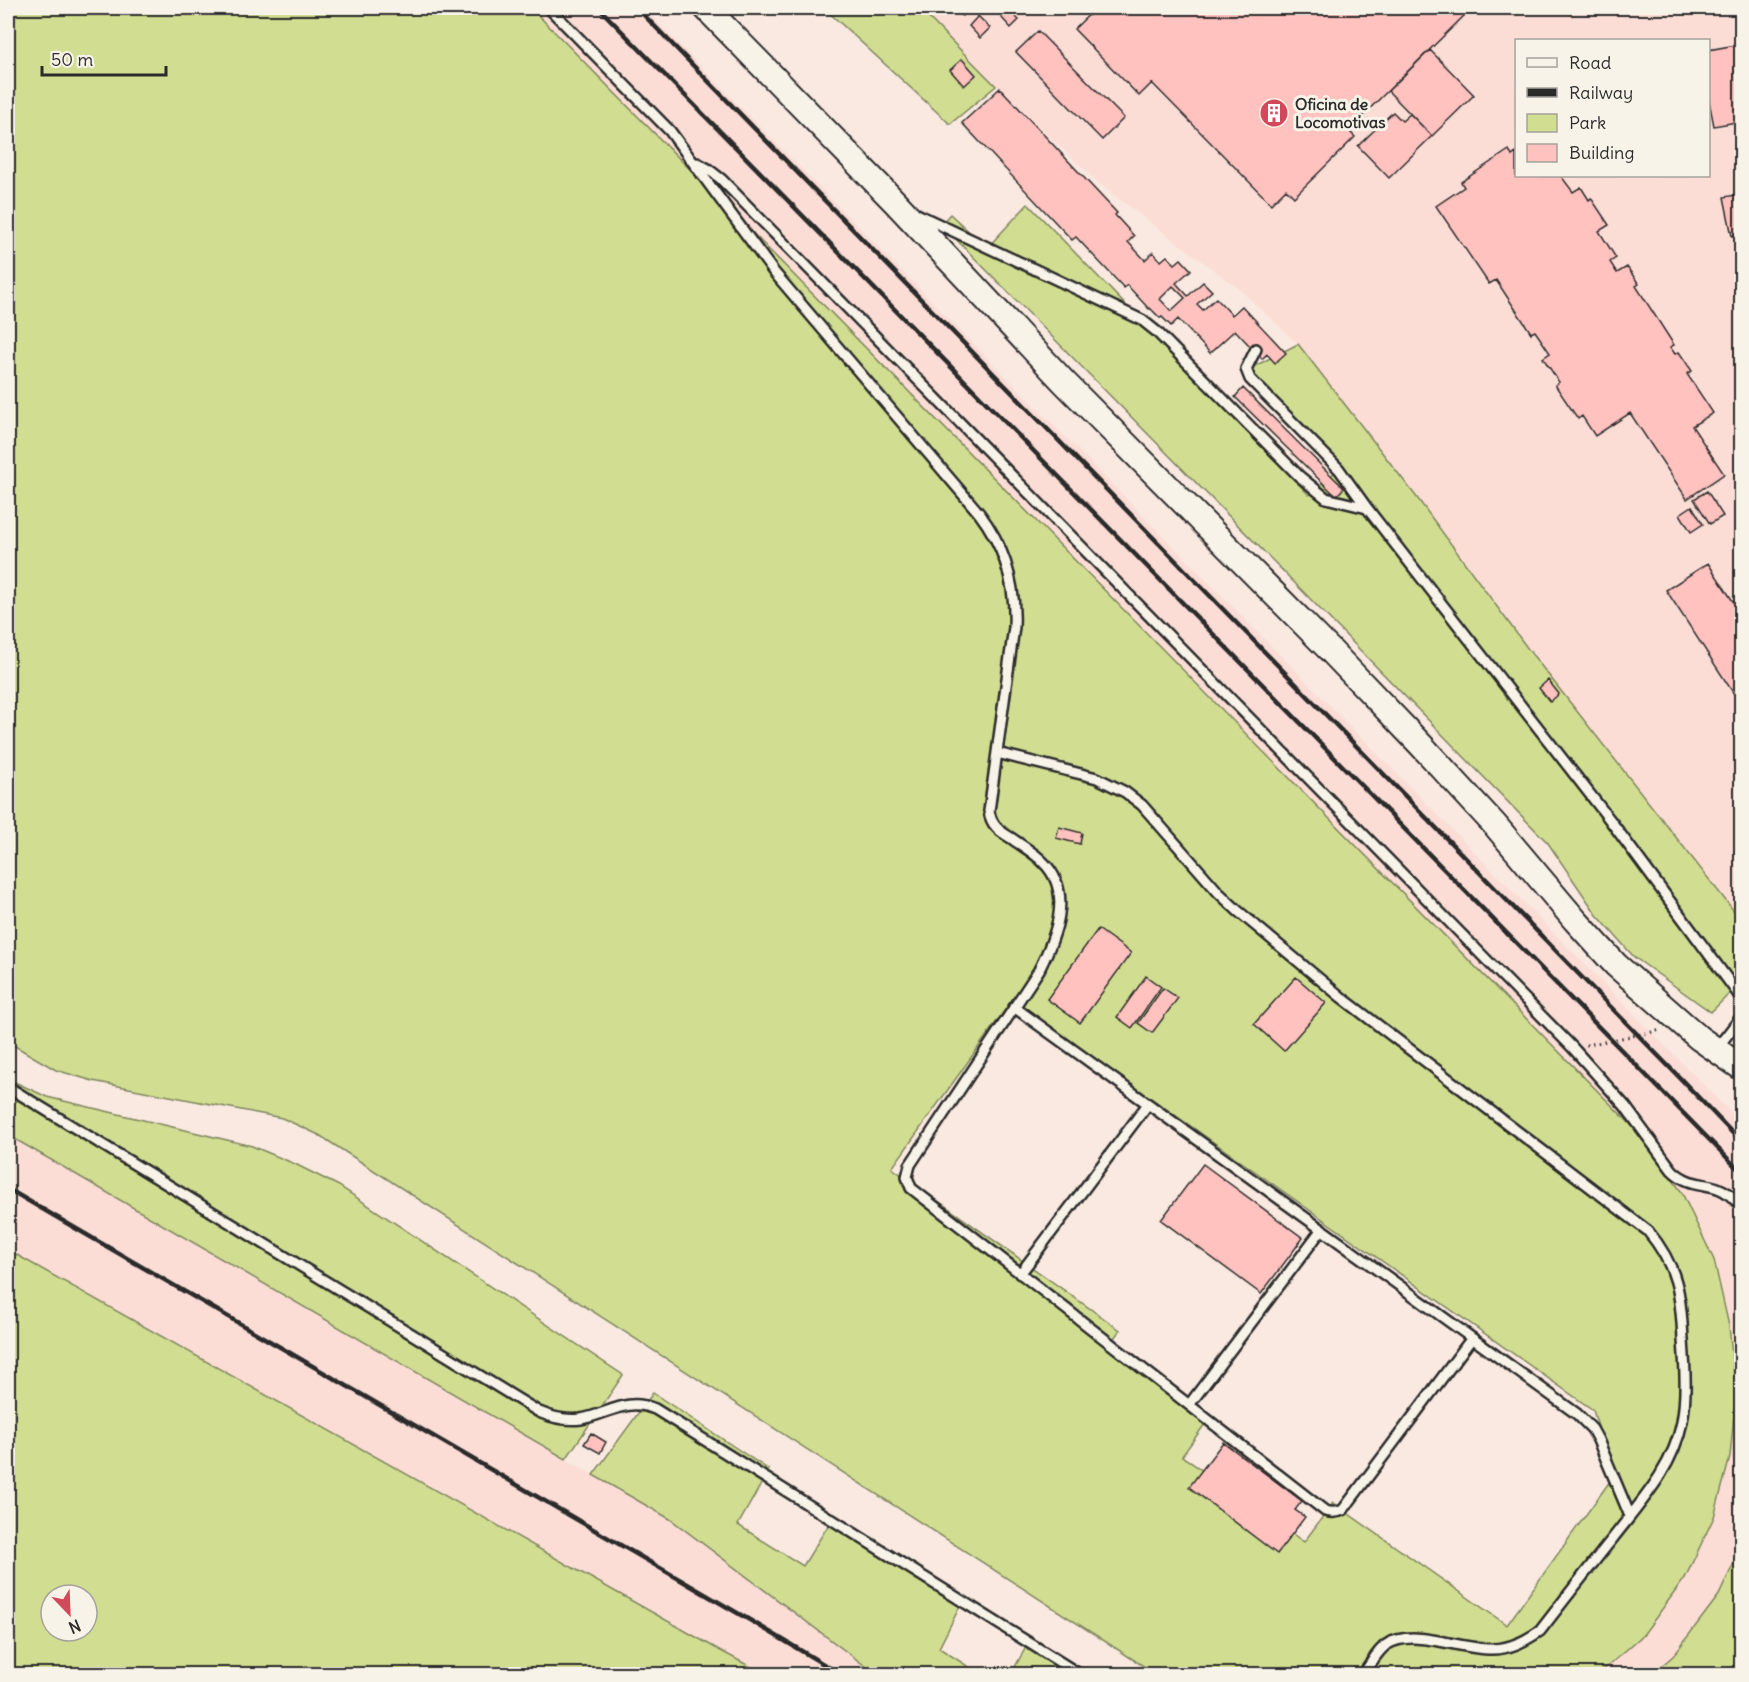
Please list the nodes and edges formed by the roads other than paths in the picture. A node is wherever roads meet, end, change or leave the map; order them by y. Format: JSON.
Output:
{"nodes":[{"id":1,"x":549,"y":8,"type":"edge"},
{"id":2,"x":706,"y":8,"type":"edge"},
{"id":3,"x":694,"y":163,"type":"junction"},
{"id":4,"x":896,"y":203,"type":"junction"},
{"id":5,"x":1256,"y":349,"type":"dead end"},
{"id":6,"x":1366,"y":508,"type":"junction"},
{"id":7,"x":997,"y":753,"type":"junction"},
{"id":8,"x":1742,"y":999,"type":"edge"},
{"id":9,"x":1014,"y":1007,"type":"junction"},
{"id":10,"x":1742,"y":1016,"type":"edge"},
{"id":11,"x":1716,"y":1050,"type":"junction"},
{"id":12,"x":1742,"y":1068,"type":"edge"},
{"id":13,"x":8,"y":1087,"type":"edge"},
{"id":14,"x":1148,"y":1104,"type":"junction"},
{"id":15,"x":1735,"y":1200,"type":"dead end"},
{"id":16,"x":1322,"y":1229,"type":"junction"},
{"id":17,"x":1020,"y":1274,"type":"junction"},
{"id":18,"x":1472,"y":1338,"type":"junction"},
{"id":19,"x":1190,"y":1405,"type":"junction"},
{"id":20,"x":1630,"y":1516,"type":"junction"},
{"id":21,"x":1079,"y":1674,"type":"edge"},
{"id":22,"x":1363,"y":1674,"type":"edge"}],
"edges":[{"from":1,"to":3,"type":"lane"},
{"from":2,"to":4,"type":"street"},
{"from":3,"to":7,"type":"lane"},
{"from":3,"to":15,"type":"lane"},
{"from":4,"to":6,"type":"lane"},
{"from":4,"to":11,"type":"street"},
{"from":5,"to":6,"type":"lane"},
{"from":6,"to":8,"type":"lane"},
{"from":7,"to":9,"type":"lane"},
{"from":7,"to":20,"type":"lane"},
{"from":9,"to":14,"type":"lane"},
{"from":9,"to":17,"type":"lane"},
{"from":10,"to":11,"type":"lane"},
{"from":11,"to":12,"type":"street"},
{"from":13,"to":21,"type":"lane"},
{"from":14,"to":16,"type":"lane"},
{"from":14,"to":17,"type":"lane"},
{"from":16,"to":18,"type":"lane"},
{"from":16,"to":19,"type":"lane"},
{"from":17,"to":19,"type":"lane"},
{"from":18,"to":19,"type":"lane"},
{"from":18,"to":20,"type":"lane"},
{"from":20,"to":22,"type":"lane"}]}
